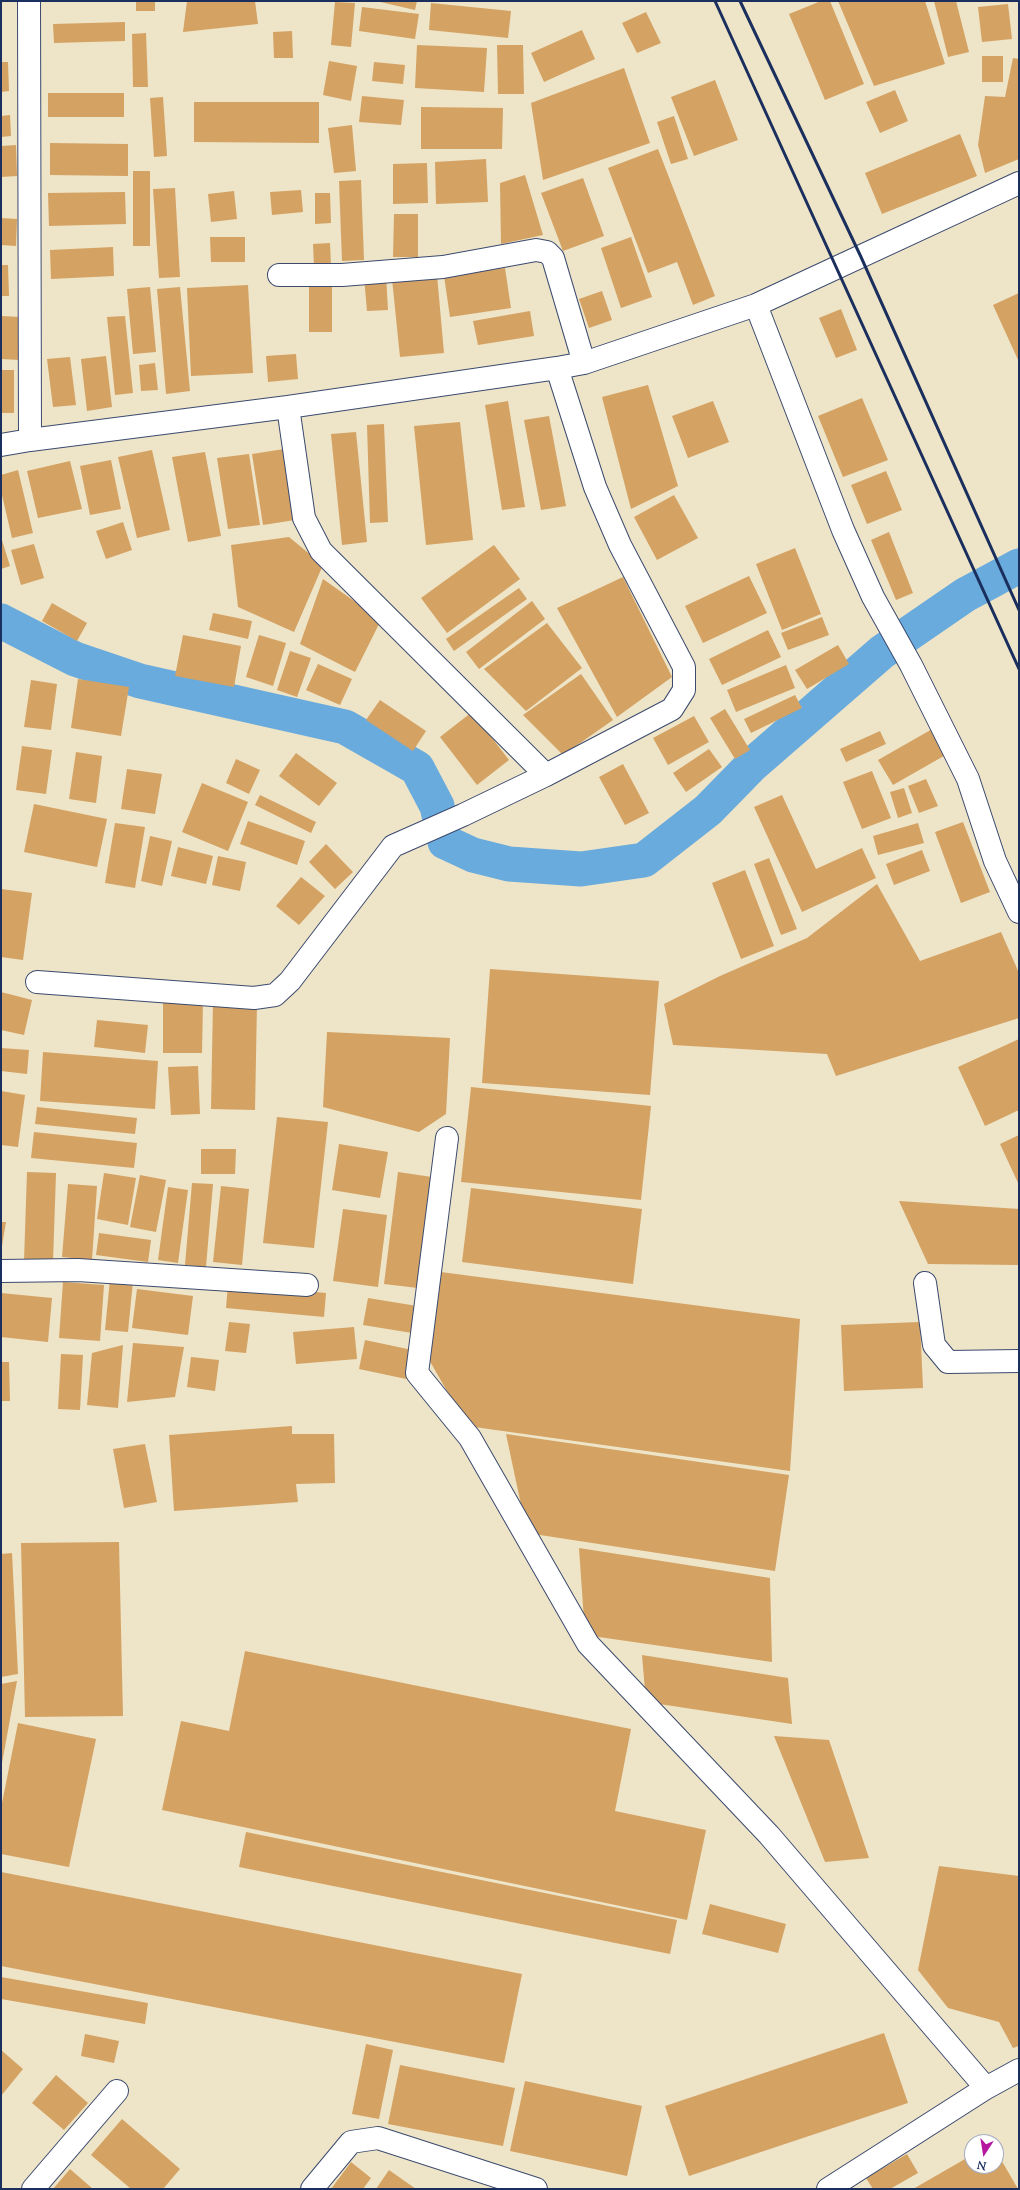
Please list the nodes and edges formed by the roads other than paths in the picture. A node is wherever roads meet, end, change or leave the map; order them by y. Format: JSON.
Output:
{"nodes":[{"id":1,"x":29,"y":1,"type":"edge"},
{"id":2,"x":1019,"y":183,"type":"edge"},
{"id":3,"x":279,"y":275,"type":"dead end"},
{"id":4,"x":756,"y":305,"type":"junction"},
{"id":5,"x":584,"y":363,"type":"junction"},
{"id":6,"x":557,"y":368,"type":"junction"},
{"id":7,"x":288,"y":407,"type":"junction"},
{"id":8,"x":30,"y":440,"type":"junction"},
{"id":9,"x":1,"y":445,"type":"edge"},
{"id":10,"x":546,"y":775,"type":"junction"},
{"id":11,"x":1019,"y":912,"type":"edge"},
{"id":12,"x":38,"y":982,"type":"dead end"},
{"id":13,"x":447,"y":1138,"type":"dead end"},
{"id":14,"x":1,"y":1271,"type":"edge"},
{"id":15,"x":926,"y":1284,"type":"dead end"},
{"id":16,"x":307,"y":1285,"type":"dead end"},
{"id":17,"x":1019,"y":1361,"type":"edge"},
{"id":18,"x":1019,"y":2070,"type":"edge"},
{"id":19,"x":986,"y":2088,"type":"junction"},
{"id":20,"x":117,"y":2091,"type":"dead end"},
{"id":21,"x":33,"y":2189,"type":"edge"},
{"id":22,"x":312,"y":2189,"type":"edge"},
{"id":23,"x":536,"y":2189,"type":"edge"},
{"id":24,"x":828,"y":2189,"type":"edge"}],
"edges":[{"from":1,"to":8,"type":"street"},
{"from":2,"to":4,"type":"street"},
{"from":3,"to":5,"type":"street"},
{"from":4,"to":5,"type":"street"},
{"from":4,"to":11,"type":"street"},
{"from":5,"to":6,"type":"street"},
{"from":6,"to":7,"type":"street"},
{"from":6,"to":10,"type":"street"},
{"from":7,"to":8,"type":"street"},
{"from":7,"to":10,"type":"street"},
{"from":8,"to":9,"type":"street"},
{"from":10,"to":12,"type":"street"},
{"from":13,"to":19,"type":"street"},
{"from":14,"to":16,"type":"street"},
{"from":15,"to":17,"type":"street"},
{"from":18,"to":19,"type":"street"},
{"from":19,"to":24,"type":"street"},
{"from":20,"to":21,"type":"street"},
{"from":22,"to":23,"type":"street"}]}
